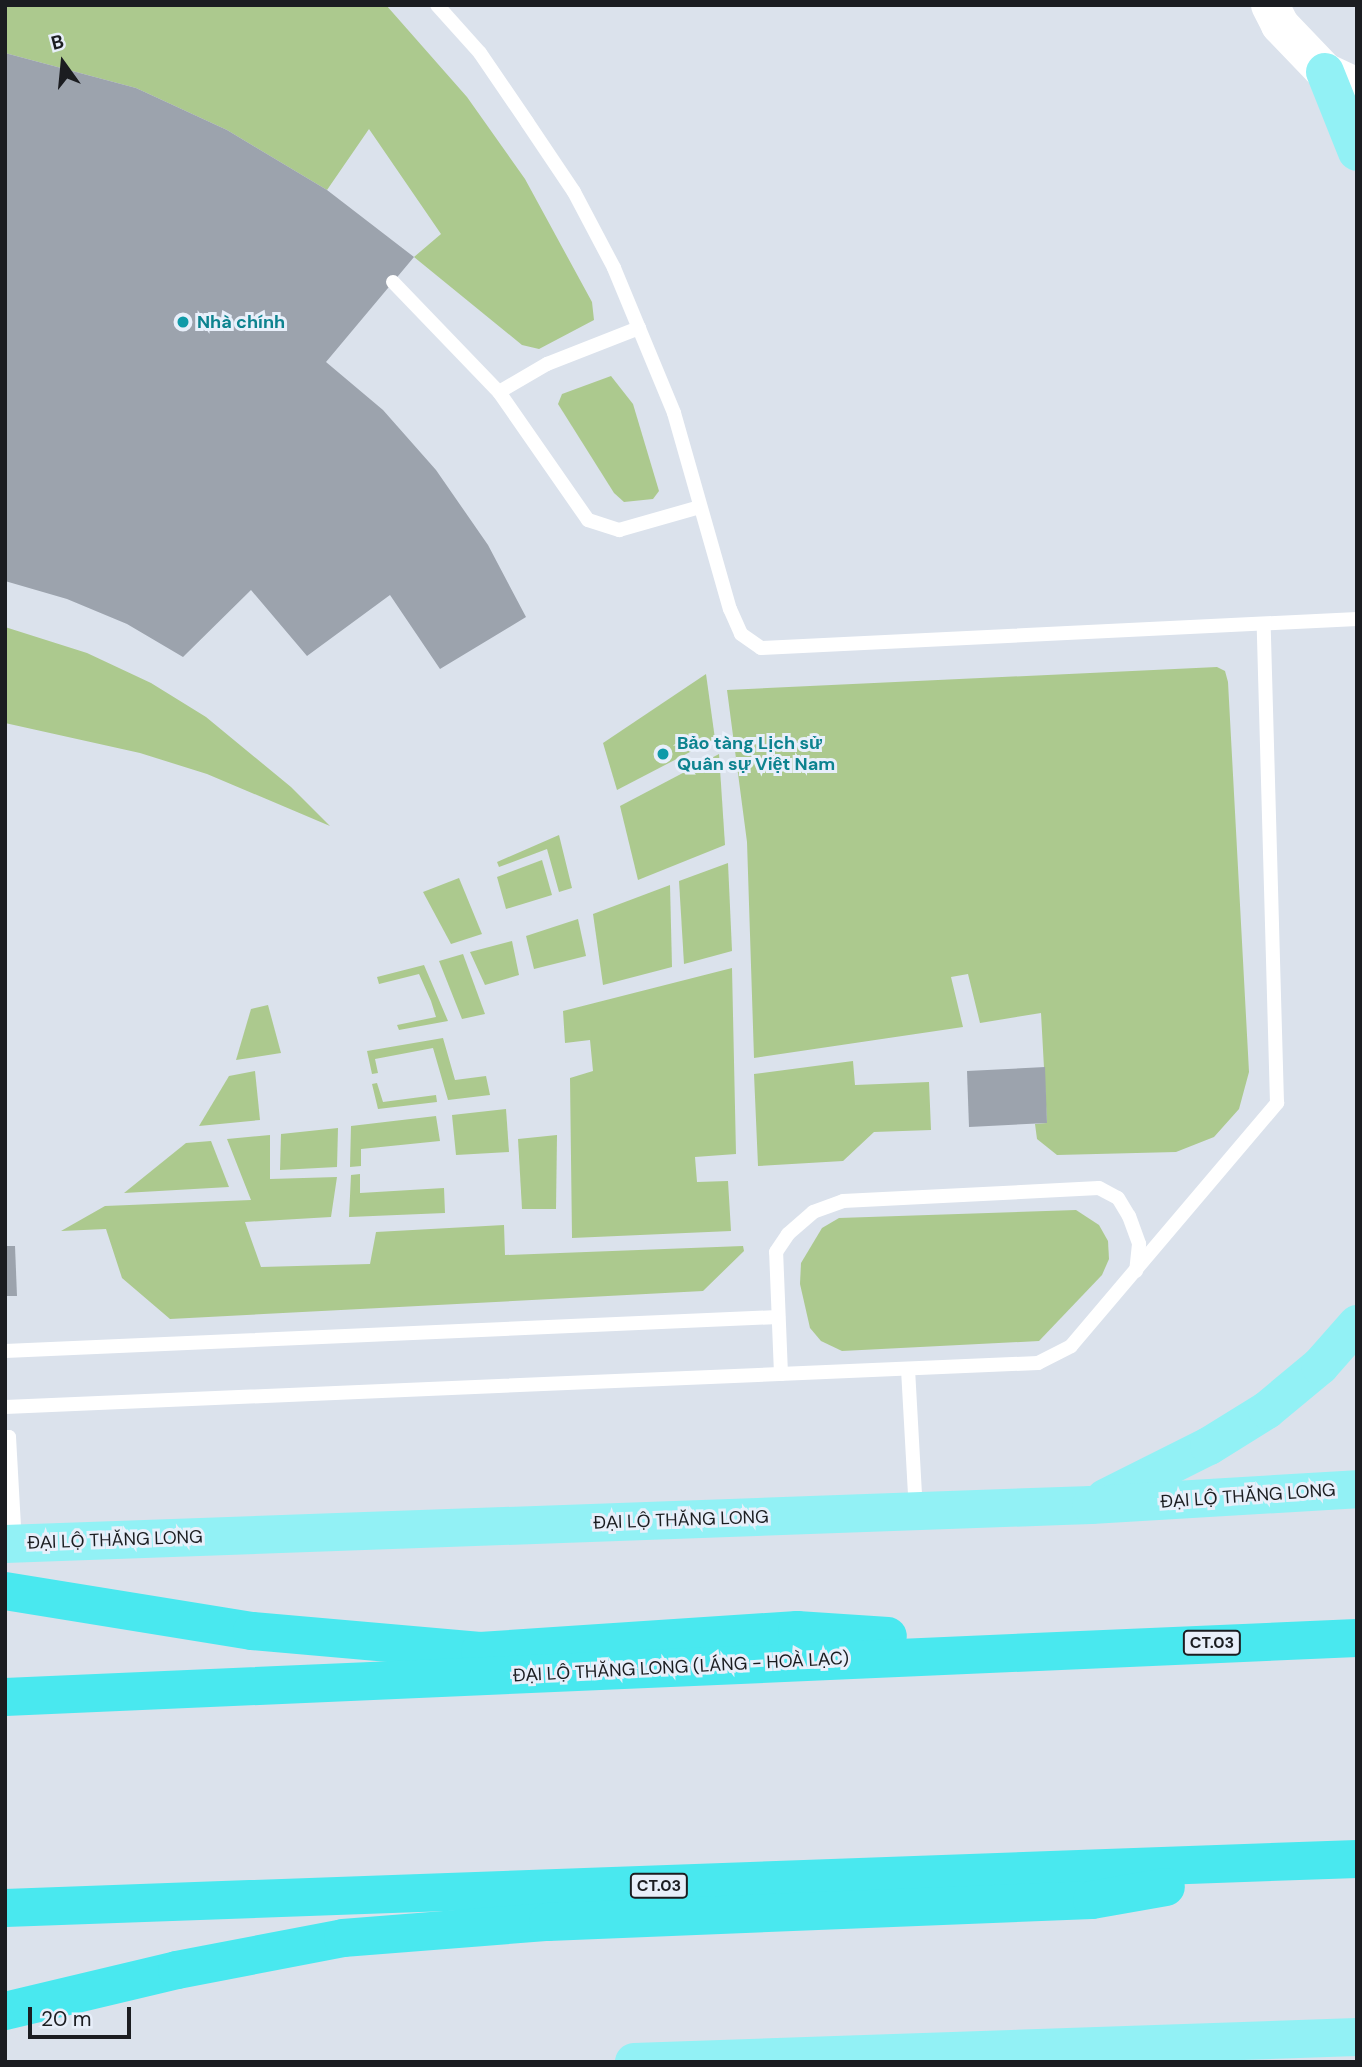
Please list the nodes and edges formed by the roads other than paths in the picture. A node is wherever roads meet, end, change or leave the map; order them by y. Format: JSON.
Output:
{"nodes":[{"id":1,"x":437,"y":5,"type":"edge"},
{"id":2,"x":1270,"y":5,"type":"edge"},
{"id":3,"x":1341,"y":79,"type":"edge"},
{"id":4,"x":1357,"y":152,"type":"edge"},
{"id":5,"x":394,"y":282,"type":"dead end"},
{"id":6,"x":639,"y":328,"type":"junction"},
{"id":7,"x":499,"y":392,"type":"junction"},
{"id":8,"x":700,"y":507,"type":"junction"},
{"id":9,"x":1357,"y":619,"type":"edge"},
{"id":10,"x":1264,"y":624,"type":"junction"},
{"id":11,"x":1136,"y":1273,"type":"junction"},
{"id":12,"x":778,"y":1317,"type":"junction"},
{"id":13,"x":1357,"y":1324,"type":"edge"},
{"id":14,"x":5,"y":1351,"type":"edge"},
{"id":15,"x":908,"y":1369,"type":"junction"},
{"id":16,"x":781,"y":1374,"type":"junction"},
{"id":17,"x":5,"y":1407,"type":"edge"},
{"id":18,"x":5,"y":1437,"type":"edge"},
{"id":19,"x":1357,"y":1489,"type":"edge"},
{"id":20,"x":1091,"y":1505,"type":"junction"},
{"id":21,"x":916,"y":1512,"type":"junction"},
{"id":22,"x":10,"y":1544,"type":"edge"},
{"id":23,"x":5,"y":1591,"type":"edge"},
{"id":24,"x":1357,"y":1638,"type":"edge"},
{"id":25,"x":1068,"y":1649,"type":"junction"},
{"id":26,"x":5,"y":1697,"type":"edge"},
{"id":27,"x":1357,"y":1859,"type":"edge"},
{"id":28,"x":1313,"y":1861,"type":"junction"},
{"id":29,"x":5,"y":1908,"type":"edge"},
{"id":30,"x":5,"y":2011,"type":"edge"},
{"id":31,"x":1357,"y":2037,"type":"edge"},
{"id":32,"x":1167,"y":2054,"type":"edge"},
{"id":33,"x":634,"y":2062,"type":"edge"}],
"edges":[{"from":1,"to":6,"type":"lane"},
{"from":2,"to":3,"type":"street"},
{"from":3,"to":4,"type":"main road"},
{"from":5,"to":7,"type":"lane"},
{"from":6,"to":7,"type":"lane"},
{"from":6,"to":8,"type":"lane"},
{"from":7,"to":8,"type":"lane"},
{"from":8,"to":10,"type":"lane"},
{"from":9,"to":10,"type":"lane"},
{"from":10,"to":11,"type":"lane"},
{"from":11,"to":12,"type":"lane"},
{"from":11,"to":15,"type":"lane"},
{"from":12,"to":14,"type":"lane"},
{"from":12,"to":16,"type":"lane"},
{"from":13,"to":20,"type":"main road"},
{"from":15,"to":16,"type":"lane"},
{"from":15,"to":21,"type":"lane"},
{"from":16,"to":17,"type":"lane"},
{"from":18,"to":22,"type":"lane"},
{"from":19,"to":20,"type":"main road","name":"ĐẠI LỘ THĂNG LONG"},
{"from":20,"to":21,"type":"main road","name":"ĐẠI LỘ THĂNG LONG"},
{"from":21,"to":22,"type":"main road","name":"ĐẠI LỘ THĂNG LONG"},
{"from":23,"to":25,"type":"highway"},
{"from":24,"to":25,"type":"highway","name":"ĐẠI LỘ THĂNG LONG (LÁNG - HOÀ LẠC)","number":"CT.03"},
{"from":25,"to":26,"type":"highway","name":"ĐẠI LỘ THĂNG LONG (LÁNG - HOÀ LẠC)","number":"CT.03"},
{"from":27,"to":28,"type":"highway","number":"CT.03"},
{"from":28,"to":29,"type":"highway","number":"CT.03"},
{"from":28,"to":30,"type":"highway"},
{"from":31,"to":32,"type":"main road"},
{"from":32,"to":33,"type":"main road"}]}
